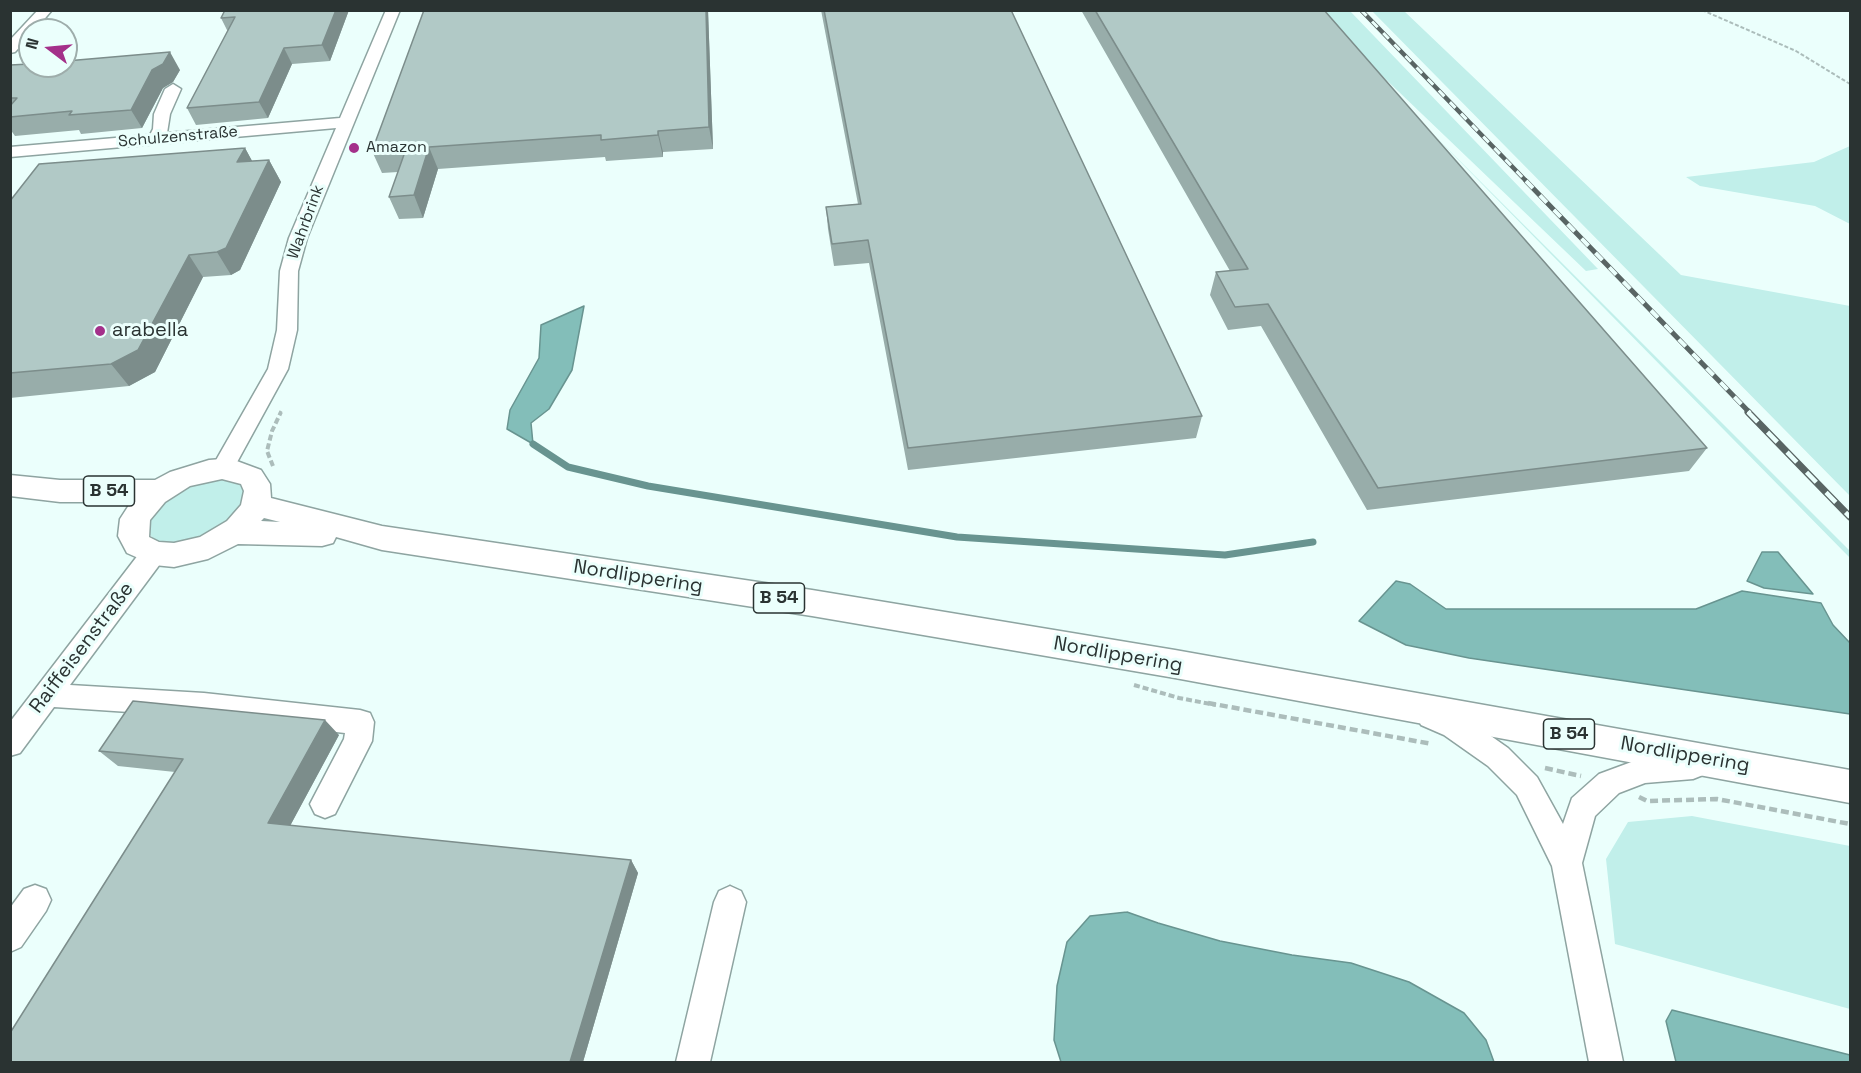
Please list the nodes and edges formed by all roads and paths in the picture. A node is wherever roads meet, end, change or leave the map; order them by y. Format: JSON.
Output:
{"nodes":[{"id":1,"x":46,"y":10,"type":"edge"},
{"id":2,"x":393,"y":10,"type":"edge"},
{"id":3,"x":1702,"y":10,"type":"edge"},
{"id":4,"x":10,"y":49,"type":"edge"},
{"id":5,"x":1851,"y":84,"type":"edge"},
{"id":6,"x":173,"y":88,"type":"dead end"},
{"id":7,"x":346,"y":122,"type":"junction"},
{"id":8,"x":155,"y":139,"type":"junction"},
{"id":9,"x":10,"y":152,"type":"edge"},
{"id":10,"x":222,"y":469,"type":"junction"},
{"id":11,"x":10,"y":485,"type":"edge"},
{"id":12,"x":60,"y":491,"type":"junction"},
{"id":13,"x":158,"y":491,"type":"junction"},
{"id":14,"x":256,"y":505,"type":"junction"},
{"id":15,"x":135,"y":519,"type":"junction"},
{"id":16,"x":235,"y":532,"type":"junction"},
{"id":17,"x":382,"y":538,"type":"junction"},
{"id":18,"x":154,"y":553,"type":"junction"},
{"id":19,"x":47,"y":695,"type":"junction"},
{"id":20,"x":1404,"y":704,"type":"junction"},
{"id":21,"x":10,"y":744,"type":"edge"},
{"id":22,"x":1734,"y":764,"type":"junction"},
{"id":23,"x":1851,"y":787,"type":"edge"},
{"id":24,"x":325,"y":804,"type":"dead end"},
{"id":25,"x":1567,"y":863,"type":"junction"},
{"id":26,"x":35,"y":900,"type":"dead end"},
{"id":27,"x":730,"y":902,"type":"dead end"},
{"id":28,"x":10,"y":936,"type":"edge"},
{"id":29,"x":693,"y":1062,"type":"edge"},
{"id":30,"x":1606,"y":1062,"type":"edge"}],
"edges":[{"from":1,"to":4,"type":"street"},
{"from":2,"to":7,"type":"street","name":"Wahrbrink"},
{"from":3,"to":5,"type":"path"},
{"from":6,"to":8,"type":"street"},
{"from":7,"to":8,"type":"street","name":"Schulzenstraße"},
{"from":7,"to":10,"type":"street","name":"Wahrbrink"},
{"from":8,"to":9,"type":"street","name":"Schulzenstraße"},
{"from":10,"to":13,"type":"main road"},
{"from":10,"to":14,"type":"main road"},
{"from":11,"to":12,"type":"main road","number":"B 54"},
{"from":12,"to":13,"type":"main road","number":"B 54"},
{"from":12,"to":15,"type":"main road","number":"B 54"},
{"from":13,"to":15,"type":"main road"},
{"from":14,"to":16,"type":"main road"},
{"from":14,"to":17,"type":"main road","name":"Nordlippering","number":"B 54"},
{"from":15,"to":18,"type":"main road"},
{"from":16,"to":17,"type":"main road","name":"Nordlippering","number":"B 54"},
{"from":16,"to":18,"type":"main road"},
{"from":17,"to":20,"type":"main road","name":"Nordlippering","number":"B 54"},
{"from":18,"to":19,"type":"street","name":"Raiffeisenstraße"},
{"from":19,"to":21,"type":"street","name":"Raiffeisenstraße"},
{"from":19,"to":24,"type":"street"},
{"from":20,"to":22,"type":"main road","name":"Nordlippering","number":"B 54"},
{"from":20,"to":25,"type":"street"},
{"from":22,"to":23,"type":"main road","name":"Nordlippering","number":"B 54"},
{"from":22,"to":25,"type":"street"},
{"from":25,"to":30,"type":"street"},
{"from":26,"to":28,"type":"street"},
{"from":27,"to":29,"type":"street"}]}
